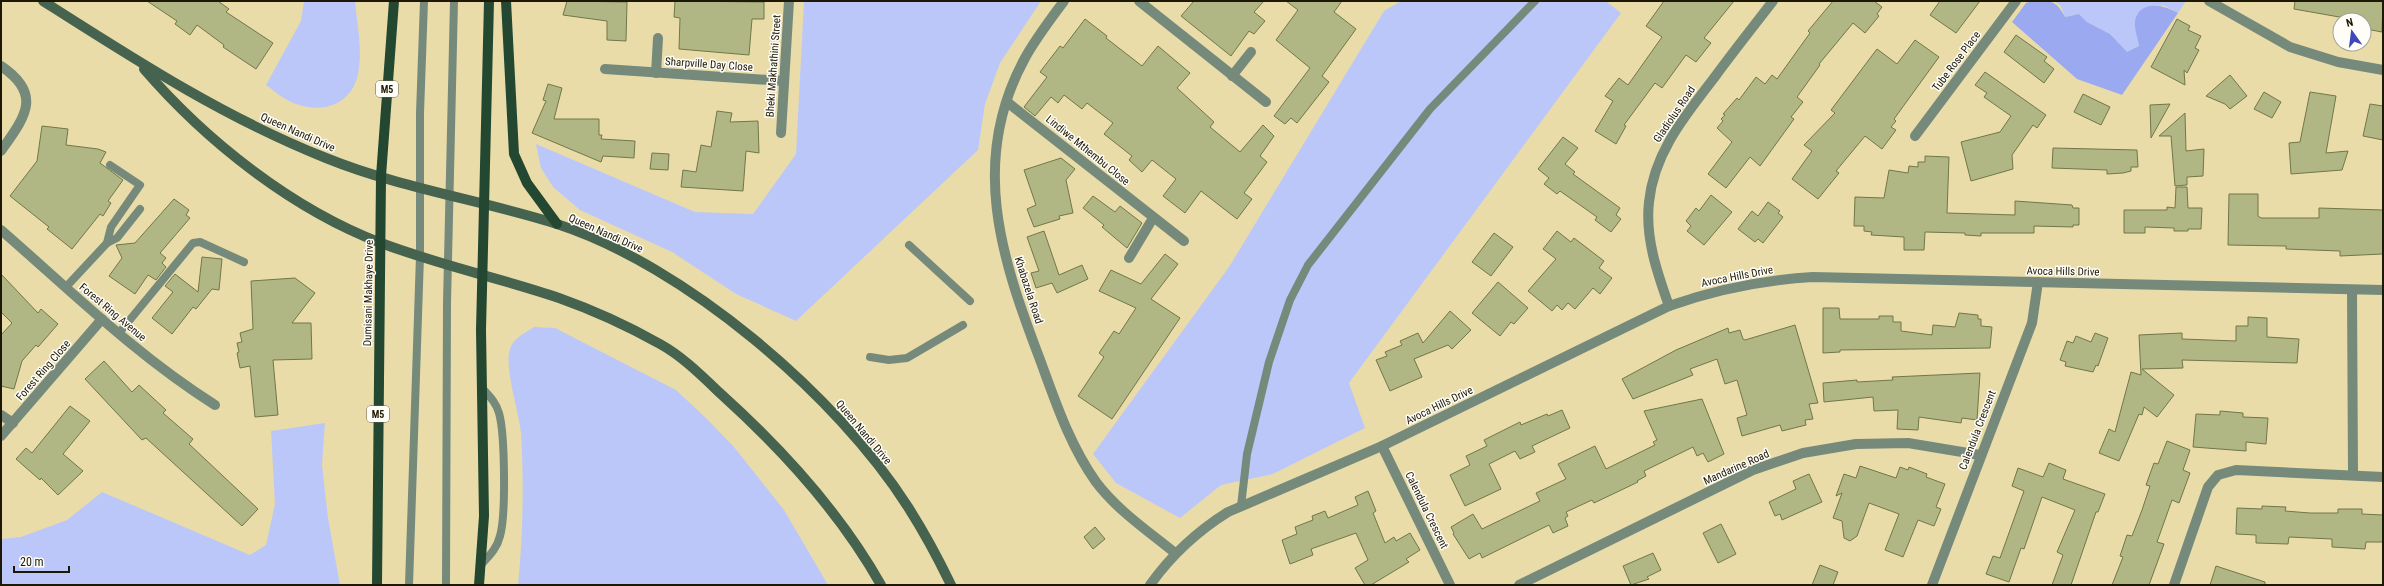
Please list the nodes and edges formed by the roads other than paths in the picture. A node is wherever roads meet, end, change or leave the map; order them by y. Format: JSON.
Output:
{"nodes":[{"id":1,"x":44,"y":1,"type":"edge"},
{"id":2,"x":394,"y":1,"type":"edge"},
{"id":3,"x":424,"y":1,"type":"edge"},
{"id":4,"x":454,"y":1,"type":"edge"},
{"id":5,"x":489,"y":1,"type":"edge"},
{"id":6,"x":506,"y":1,"type":"edge"},
{"id":7,"x":789,"y":1,"type":"edge"},
{"id":8,"x":1064,"y":1,"type":"edge"},
{"id":9,"x":1139,"y":1,"type":"edge"},
{"id":10,"x":1535,"y":1,"type":"edge"},
{"id":11,"x":1773,"y":1,"type":"edge"},
{"id":12,"x":2016,"y":1,"type":"edge"},
{"id":13,"x":2209,"y":1,"type":"edge"},
{"id":14,"x":658,"y":38,"type":"dead end"},
{"id":15,"x":1252,"y":52,"type":"dead end"},
{"id":16,"x":139,"y":62,"type":"junction"},
{"id":17,"x":1,"y":66,"type":"edge"},
{"id":18,"x":606,"y":69,"type":"dead end"},
{"id":19,"x":2383,"y":70,"type":"edge"},
{"id":20,"x":656,"y":73,"type":"junction"},
{"id":21,"x":1232,"y":76,"type":"junction"},
{"id":22,"x":784,"y":81,"type":"junction"},
{"id":23,"x":1007,"y":102,"type":"junction"},
{"id":24,"x":1266,"y":102,"type":"dead end"},
{"id":25,"x":781,"y":133,"type":"dead end"},
{"id":26,"x":1915,"y":136,"type":"dead end"},
{"id":27,"x":1,"y":151,"type":"edge"},
{"id":28,"x":110,"y":165,"type":"dead end"},
{"id":29,"x":381,"y":176,"type":"junction"},
{"id":30,"x":420,"y":187,"type":"junction"},
{"id":31,"x":449,"y":195,"type":"junction"},
{"id":32,"x":485,"y":205,"type":"junction"},
{"id":33,"x":140,"y":209,"type":"dead end"},
{"id":34,"x":1153,"y":218,"type":"junction"},
{"id":35,"x":557,"y":224,"type":"junction"},
{"id":36,"x":1,"y":230,"type":"edge"},
{"id":37,"x":1184,"y":241,"type":"dead end"},
{"id":38,"x":107,"y":243,"type":"junction"},
{"id":39,"x":380,"y":243,"type":"junction"},
{"id":40,"x":909,"y":245,"type":"dead end"},
{"id":41,"x":420,"y":256,"type":"junction"},
{"id":42,"x":1129,"y":258,"type":"dead end"},
{"id":43,"x":244,"y":262,"type":"dead end"},
{"id":44,"x":448,"y":265,"type":"junction"},
{"id":45,"x":483,"y":277,"type":"junction"},
{"id":46,"x":2038,"y":282,"type":"junction"},
{"id":47,"x":66,"y":287,"type":"junction"},
{"id":48,"x":2352,"y":290,"type":"junction"},
{"id":49,"x":2383,"y":290,"type":"edge"},
{"id":50,"x":970,"y":301,"type":"dead end"},
{"id":51,"x":1669,"y":306,"type":"junction"},
{"id":52,"x":102,"y":319,"type":"junction"},
{"id":53,"x":963,"y":325,"type":"dead end"},
{"id":54,"x":119,"y":333,"type":"junction"},
{"id":55,"x":870,"y":357,"type":"dead end"},
{"id":56,"x":482,"y":388,"type":"junction"},
{"id":57,"x":215,"y":405,"type":"dead end"},
{"id":58,"x":1,"y":415,"type":"edge"},
{"id":59,"x":13,"y":423,"type":"junction"},
{"id":60,"x":1,"y":436,"type":"edge"},
{"id":61,"x":1382,"y":446,"type":"junction"},
{"id":62,"x":1980,"y":455,"type":"junction"},
{"id":63,"x":2353,"y":475,"type":"junction"},
{"id":64,"x":2383,"y":477,"type":"edge"},
{"id":65,"x":1241,"y":506,"type":"junction"},
{"id":66,"x":1175,"y":553,"type":"junction"},
{"id":67,"x":480,"y":566,"type":"junction"},
{"id":68,"x":377,"y":585,"type":"edge"},
{"id":69,"x":409,"y":585,"type":"edge"},
{"id":70,"x":446,"y":585,"type":"edge"},
{"id":71,"x":479,"y":585,"type":"edge"},
{"id":72,"x":882,"y":585,"type":"edge"},
{"id":73,"x":951,"y":585,"type":"edge"},
{"id":74,"x":1150,"y":585,"type":"edge"},
{"id":75,"x":1450,"y":585,"type":"edge"},
{"id":76,"x":1518,"y":585,"type":"edge"},
{"id":77,"x":1932,"y":585,"type":"edge"},
{"id":78,"x":2174,"y":585,"type":"edge"}],
"edges":[{"from":1,"to":16,"type":"main road","name":"Queen Nandi Drive"},
{"from":2,"to":29,"type":"main road","name":"Dumisani Makhaye Drive","number":"M5"},
{"from":3,"to":30,"type":"lane"},
{"from":4,"to":31,"type":"lane"},
{"from":5,"to":32,"type":"main road"},
{"from":6,"to":35,"type":"main road"},
{"from":7,"to":22,"type":"street","name":"Bheki Makhathini Street"},
{"from":8,"to":23,"type":"street","name":"Khabazela Road"},
{"from":9,"to":21,"type":"street"},
{"from":10,"to":65,"type":"lane"},
{"from":11,"to":51,"type":"street","name":"Gladiolus Road"},
{"from":12,"to":26,"type":"street","name":"Tube Rose Place"},
{"from":13,"to":19,"type":"street"},
{"from":14,"to":20,"type":"street","name":"Sharpville Day Close"},
{"from":15,"to":21,"type":"street"},
{"from":16,"to":29,"type":"main road","name":"Queen Nandi Drive"},
{"from":16,"to":39,"type":"main road","name":"Queen Nandi Drive"},
{"from":17,"to":27,"type":"street"},
{"from":18,"to":20,"type":"street","name":"Sharpville Day Close"},
{"from":20,"to":22,"type":"street","name":"Sharpville Day Close"},
{"from":21,"to":24,"type":"street"},
{"from":22,"to":25,"type":"street","name":"Bheki Makhathini Street"},
{"from":23,"to":34,"type":"street","name":"Lindiwe Mthembu Close"},
{"from":23,"to":66,"type":"street","name":"Khabazela Road"},
{"from":28,"to":38,"type":"lane"},
{"from":29,"to":30,"type":"main road","name":"Queen Nandi Drive"},
{"from":29,"to":39,"type":"main road","name":"Dumisani Makhaye Drive","number":"M5"},
{"from":30,"to":31,"type":"main road","name":"Queen Nandi Drive"},
{"from":30,"to":41,"type":"lane"},
{"from":31,"to":32,"type":"main road","name":"Queen Nandi Drive"},
{"from":31,"to":44,"type":"lane"},
{"from":32,"to":35,"type":"main road","name":"Queen Nandi Drive"},
{"from":32,"to":45,"type":"main road"},
{"from":33,"to":38,"type":"lane"},
{"from":34,"to":37,"type":"street","name":"Lindiwe Mthembu Close"},
{"from":34,"to":42,"type":"street"},
{"from":35,"to":73,"type":"main road","name":"Queen Nandi Drive"},
{"from":36,"to":47,"type":"street","name":"Forest Ring Avenue"},
{"from":38,"to":47,"type":"lane"},
{"from":39,"to":41,"type":"main road","name":"Queen Nandi Drive"},
{"from":39,"to":68,"type":"main road","name":"Dumisani Makhaye Drive","number":"M5"},
{"from":40,"to":50,"type":"lane"},
{"from":41,"to":44,"type":"main road","name":"Queen Nandi Drive"},
{"from":41,"to":69,"type":"lane"},
{"from":43,"to":54,"type":"lane"},
{"from":44,"to":45,"type":"main road","name":"Queen Nandi Drive"},
{"from":44,"to":70,"type":"lane"},
{"from":45,"to":56,"type":"main road"},
{"from":45,"to":72,"type":"main road","name":"Queen Nandi Drive"},
{"from":46,"to":48,"type":"street","name":"Avoca Hills Drive"},
{"from":46,"to":51,"type":"street","name":"Avoca Hills Drive"},
{"from":46,"to":62,"type":"street","name":"Calendula Crescent"},
{"from":47,"to":52,"type":"street","name":"Forest Ring Avenue"},
{"from":48,"to":49,"type":"street","name":"Avoca Hills Drive"},
{"from":48,"to":63,"type":"street"},
{"from":51,"to":61,"type":"street","name":"Avoca Hills Drive"},
{"from":52,"to":54,"type":"street","name":"Forest Ring Avenue"},
{"from":52,"to":59,"type":"street","name":"Forest Ring Close"},
{"from":53,"to":55,"type":"lane"},
{"from":54,"to":57,"type":"street","name":"Forest Ring Avenue"},
{"from":56,"to":67,"type":"main road"},
{"from":56,"to":67,"type":"lane"},
{"from":58,"to":59,"type":"street"},
{"from":59,"to":60,"type":"street","name":"Forest Ring Close"},
{"from":61,"to":65,"type":"street","name":"Avoca Hills Drive"},
{"from":61,"to":75,"type":"street","name":"Calendula Crescent"},
{"from":62,"to":76,"type":"street","name":"Mandarine Road"},
{"from":62,"to":77,"type":"street","name":"Calendula Crescent"},
{"from":63,"to":64,"type":"street"},
{"from":63,"to":78,"type":"street"},
{"from":65,"to":66,"type":"street","name":"Avoca Hills Drive"},
{"from":66,"to":74,"type":"street","name":"Avoca Hills Drive"},
{"from":67,"to":71,"type":"main road"}]}
